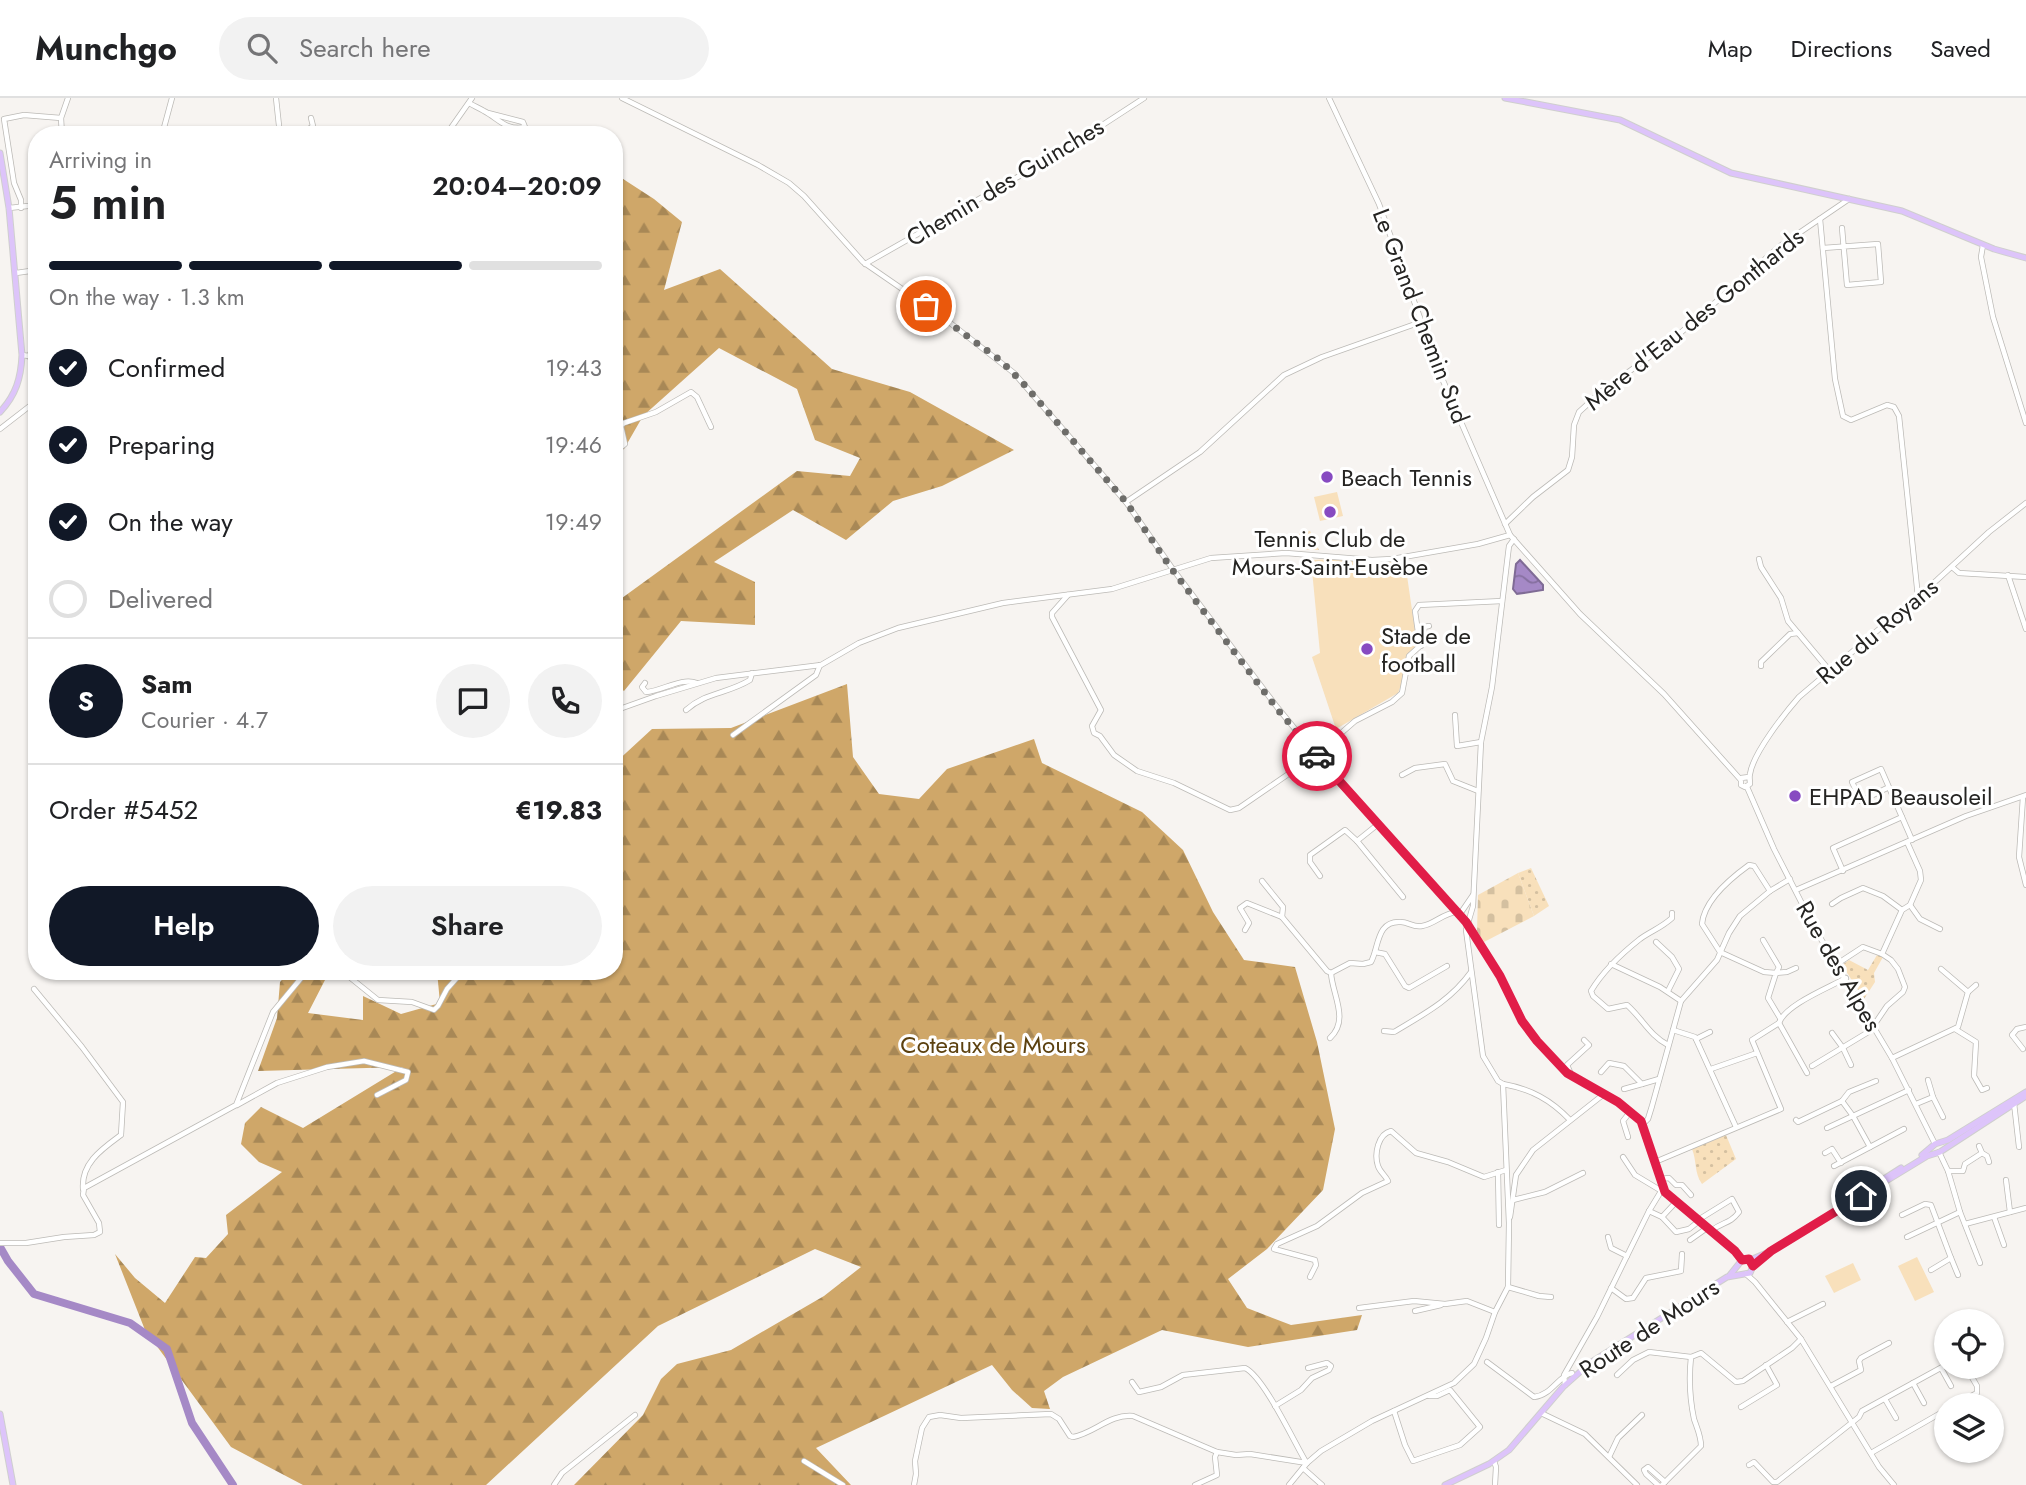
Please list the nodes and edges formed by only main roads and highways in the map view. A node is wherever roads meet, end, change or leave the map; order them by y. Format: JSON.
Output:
{"nodes":[{"id":1,"x":1505,"y":98,"type":"edge"},
{"id":2,"x":0,"y":153,"type":"edge"},
{"id":3,"x":2026,"y":258,"type":"edge"},
{"id":4,"x":0,"y":412,"type":"edge"},
{"id":5,"x":2026,"y":1094,"type":"edge"},
{"id":6,"x":1937,"y":1148,"type":"junction"},
{"id":7,"x":1740,"y":1263,"type":"junction"},
{"id":8,"x":1749,"y":1269,"type":"junction"},
{"id":9,"x":1727,"y":1277,"type":"junction"},
{"id":10,"x":0,"y":1414,"type":"edge"},
{"id":11,"x":13,"y":1485,"type":"edge"},
{"id":12,"x":1445,"y":1485,"type":"edge"}],
"edges":[{"from":1,"to":3,"type":"main road"},
{"from":2,"to":4,"type":"main road"},
{"from":5,"to":6,"type":"main road"},
{"from":5,"to":6,"type":"main road"},
{"from":6,"to":8,"type":"main road"},
{"from":7,"to":8,"type":"main road"},
{"from":7,"to":8,"type":"main road"},
{"from":7,"to":9,"type":"main road","name":"Route de Mours"},
{"from":8,"to":9,"type":"main road","name":"Route de Mours"},
{"from":9,"to":12,"type":"main road","name":"Route de Mours"},
{"from":10,"to":11,"type":"main road"}]}
